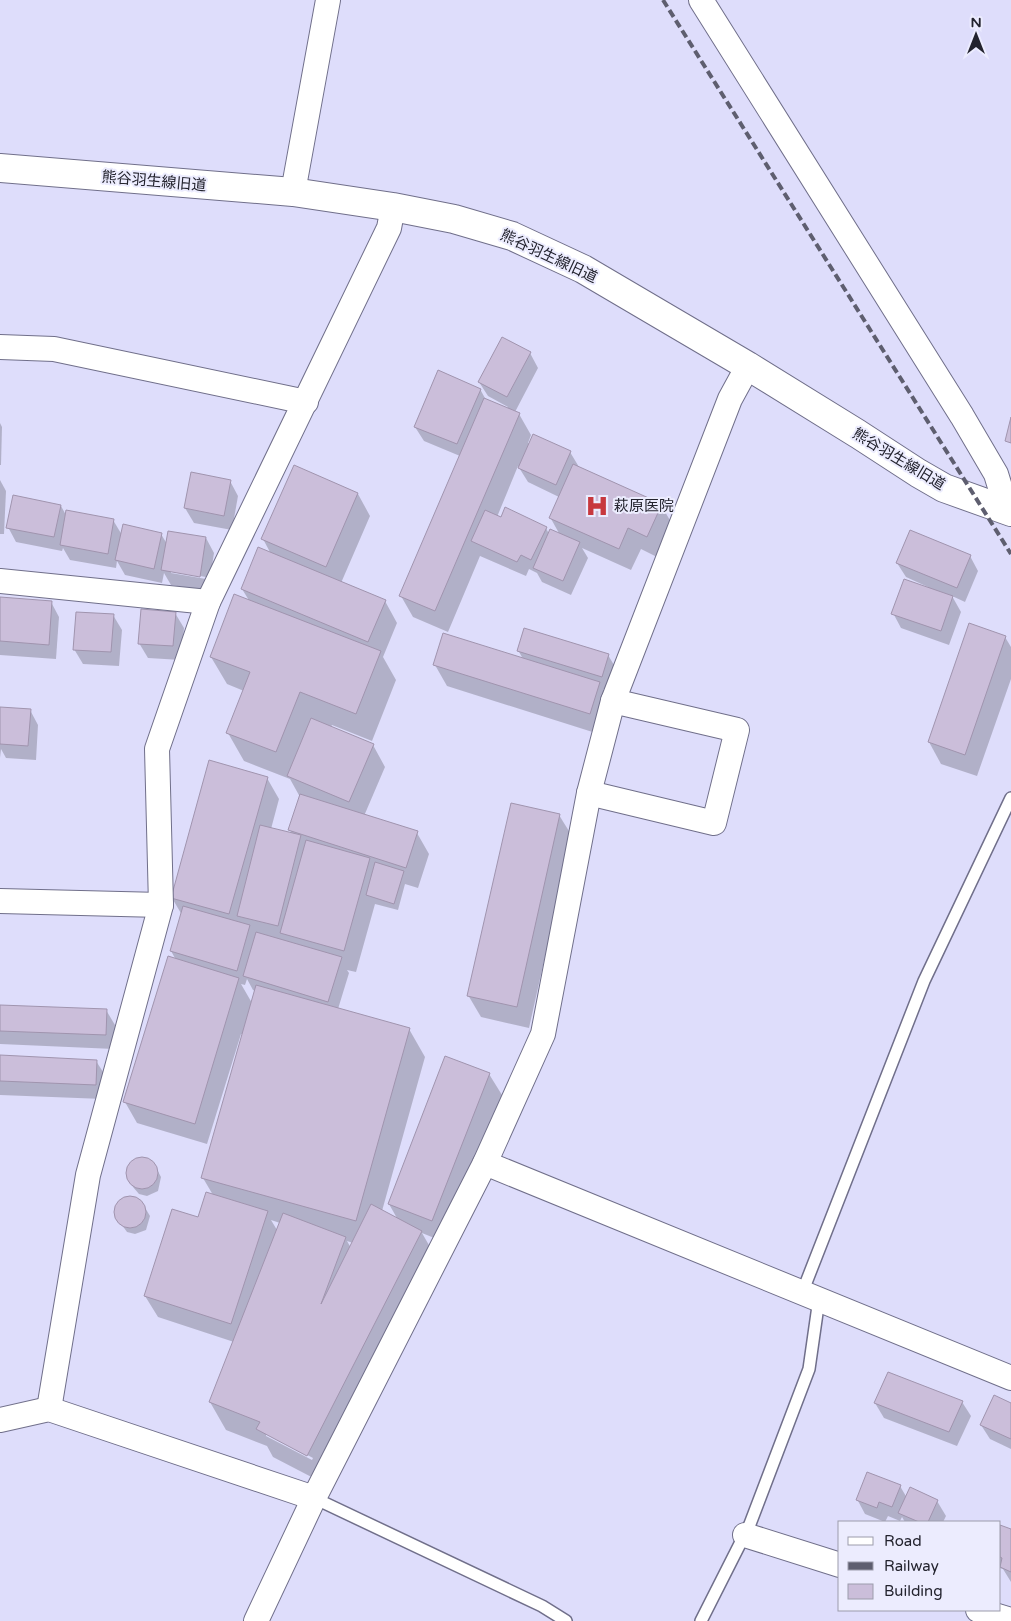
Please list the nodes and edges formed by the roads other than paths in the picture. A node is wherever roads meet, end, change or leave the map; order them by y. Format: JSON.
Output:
{"nodes":[{"id":1,"x":328,"y":0,"type":"edge"},
{"id":2,"x":701,"y":0,"type":"edge"},
{"id":3,"x":0,"y":168,"type":"edge"},
{"id":4,"x":293,"y":192,"type":"junction"},
{"id":5,"x":393,"y":207,"type":"junction"},
{"id":6,"x":0,"y":347,"type":"edge"},
{"id":7,"x":748,"y":366,"type":"junction"},
{"id":8,"x":306,"y":402,"type":"junction"},
{"id":9,"x":1009,"y":511,"type":"edge"},
{"id":10,"x":0,"y":580,"type":"edge"},
{"id":11,"x":208,"y":602,"type":"junction"},
{"id":12,"x":613,"y":701,"type":"junction"},
{"id":13,"x":589,"y":793,"type":"junction"},
{"id":14,"x":1011,"y":798,"type":"edge"},
{"id":15,"x":0,"y":901,"type":"edge"},
{"id":16,"x":161,"y":905,"type":"junction"},
{"id":17,"x":485,"y":1163,"type":"junction"},
{"id":18,"x":811,"y":1296,"type":"junction"},
{"id":19,"x":1011,"y":1378,"type":"edge"},
{"id":20,"x":49,"y":1409,"type":"junction"},
{"id":21,"x":0,"y":1420,"type":"edge"},
{"id":22,"x":314,"y":1498,"type":"junction"},
{"id":23,"x":745,"y":1534,"type":"junction"},
{"id":24,"x":838,"y":1564,"type":"edge"},
{"id":25,"x":981,"y":1611,"type":"edge"},
{"id":26,"x":1011,"y":1620,"type":"edge"},
{"id":27,"x":256,"y":1621,"type":"edge"},
{"id":28,"x":566,"y":1621,"type":"edge"},
{"id":29,"x":701,"y":1621,"type":"edge"}],
"edges":[{"from":1,"to":4,"type":"street"},
{"from":2,"to":9,"type":"street"},
{"from":3,"to":4,"type":"street","name":"熊谷羽生線旧道"},
{"from":4,"to":5,"type":"street","name":"熊谷羽生線旧道"},
{"from":5,"to":7,"type":"street","name":"熊谷羽生線旧道"},
{"from":5,"to":8,"type":"street"},
{"from":6,"to":8,"type":"street"},
{"from":7,"to":9,"type":"street","name":"熊谷羽生線旧道"},
{"from":7,"to":12,"type":"street"},
{"from":8,"to":11,"type":"street"},
{"from":10,"to":11,"type":"street"},
{"from":11,"to":16,"type":"street"},
{"from":12,"to":13,"type":"street"},
{"from":12,"to":13,"type":"street"},
{"from":13,"to":17,"type":"street"},
{"from":14,"to":18,"type":"lane"},
{"from":15,"to":16,"type":"street"},
{"from":16,"to":20,"type":"street"},
{"from":17,"to":18,"type":"street"},
{"from":17,"to":22,"type":"street"},
{"from":18,"to":19,"type":"street"},
{"from":18,"to":23,"type":"lane"},
{"from":20,"to":21,"type":"street"},
{"from":20,"to":22,"type":"street"},
{"from":22,"to":27,"type":"street"},
{"from":22,"to":28,"type":"lane"},
{"from":23,"to":24,"type":"street"},
{"from":23,"to":29,"type":"lane"},
{"from":25,"to":26,"type":"street"}]}
